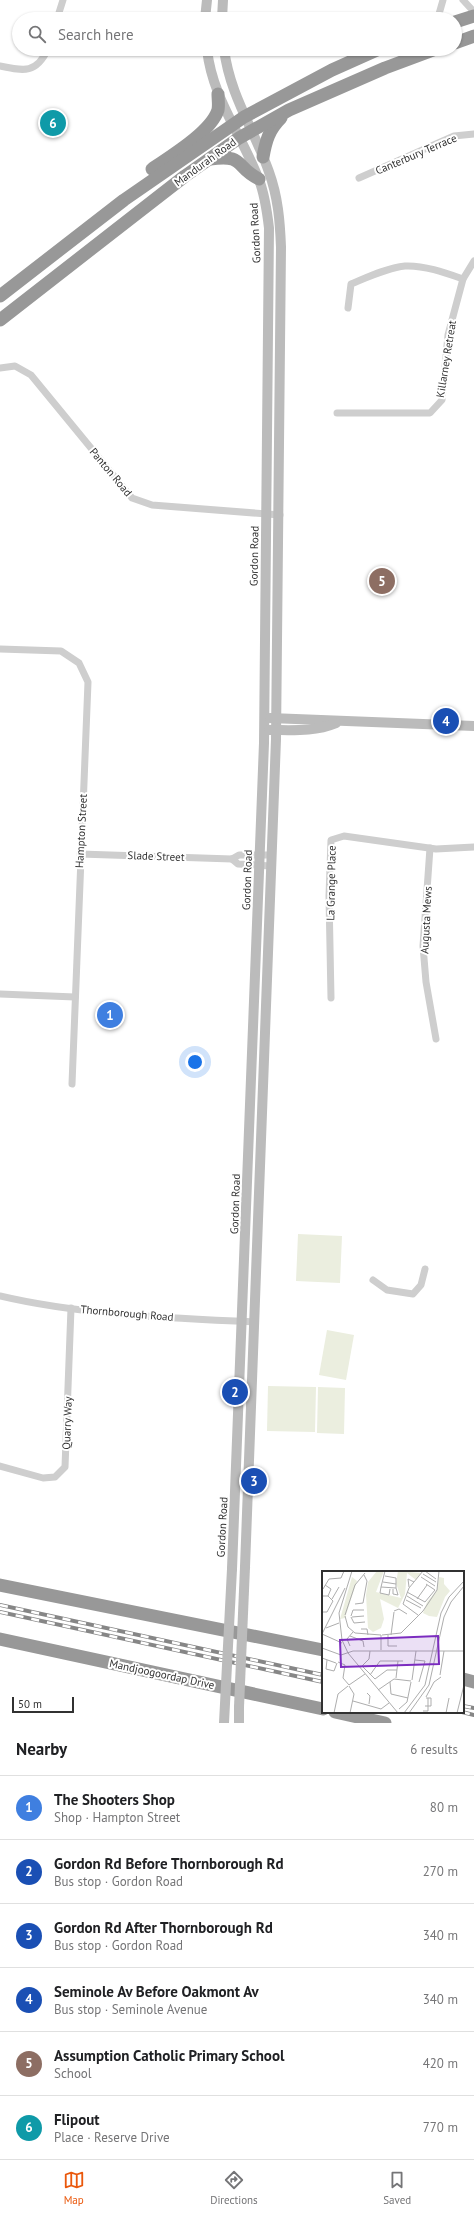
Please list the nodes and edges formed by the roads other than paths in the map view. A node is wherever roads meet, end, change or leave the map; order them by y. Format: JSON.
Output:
{"nodes":[{"id":1,"x":63,"y":0,"type":"edge"},
{"id":2,"x":223,"y":0,"type":"edge"},
{"id":3,"x":443,"y":0,"type":"edge"},
{"id":4,"x":463,"y":0,"type":"edge"},
{"id":5,"x":59,"y":12,"type":"edge"},
{"id":6,"x":222,"y":12,"type":"edge"},
{"id":7,"x":440,"y":12,"type":"edge"},
{"id":8,"x":474,"y":12,"type":"edge"},
{"id":9,"x":474,"y":16,"type":"edge"},
{"id":10,"x":462,"y":20,"type":"edge"},
{"id":11,"x":474,"y":36,"type":"edge"},
{"id":12,"x":462,"y":40,"type":"edge"},
{"id":13,"x":44,"y":56,"type":"edge"},
{"id":14,"x":208,"y":56,"type":"edge"},
{"id":15,"x":225,"y":56,"type":"edge"},
{"id":16,"x":363,"y":56,"type":"edge"},
{"id":17,"x":418,"y":56,"type":"edge"},
{"id":18,"x":0,"y":66,"type":"edge"},
{"id":19,"x":218,"y":94,"type":"junction"},
{"id":20,"x":289,"y":110,"type":"junction"},
{"id":21,"x":244,"y":117,"type":"junction"},
{"id":22,"x":232,"y":125,"type":"junction"},
{"id":23,"x":250,"y":131,"type":"junction"},
{"id":24,"x":474,"y":134,"type":"edge"},
{"id":25,"x":239,"y":138,"type":"junction"},
{"id":26,"x":263,"y":157,"type":"junction"},
{"id":27,"x":208,"y":160,"type":"junction"},
{"id":28,"x":359,"y":178,"type":"dead end"},
{"id":29,"x":259,"y":179,"type":"junction"},
{"id":30,"x":124,"y":200,"type":"junction"},
{"id":31,"x":474,"y":261,"type":"edge"},
{"id":32,"x":463,"y":279,"type":"junction"},
{"id":33,"x":268,"y":291,"type":"junction"},
{"id":34,"x":281,"y":291,"type":"junction"},
{"id":35,"x":0,"y":296,"type":"edge"},
{"id":36,"x":348,"y":308,"type":"dead end"},
{"id":37,"x":0,"y":320,"type":"edge"},
{"id":38,"x":268,"y":347,"type":"junction"},
{"id":39,"x":281,"y":347,"type":"junction"},
{"id":40,"x":0,"y":368,"type":"edge"},
{"id":41,"x":337,"y":413,"type":"dead end"},
{"id":42,"x":267,"y":515,"type":"junction"},
{"id":43,"x":280,"y":515,"type":"junction"},
{"id":44,"x":0,"y":649,"type":"edge"},
{"id":45,"x":264,"y":718,"type":"junction"},
{"id":46,"x":276,"y":718,"type":"junction"},
{"id":47,"x":338,"y":722,"type":"junction"},
{"id":48,"x":474,"y":726,"type":"edge"},
{"id":49,"x":264,"y":730,"type":"junction"},
{"id":50,"x":276,"y":730,"type":"junction"},
{"id":51,"x":474,"y":847,"type":"edge"},
{"id":52,"x":430,"y":848,"type":"junction"},
{"id":53,"x":80,"y":854,"type":"junction"},
{"id":54,"x":259,"y":855,"type":"junction"},
{"id":55,"x":272,"y":855,"type":"junction"},
{"id":56,"x":232,"y":859,"type":"junction"},
{"id":57,"x":259,"y":865,"type":"junction"},
{"id":58,"x":271,"y":866,"type":"junction"},
{"id":59,"x":0,"y":994,"type":"edge"},
{"id":60,"x":75,"y":997,"type":"junction"},
{"id":61,"x":331,"y":998,"type":"dead end"},
{"id":62,"x":436,"y":1039,"type":"dead end"},
{"id":63,"x":72,"y":1084,"type":"dead end"},
{"id":64,"x":425,"y":1269,"type":"dead end"},
{"id":65,"x":373,"y":1280,"type":"dead end"},
{"id":66,"x":0,"y":1296,"type":"edge"},
{"id":67,"x":71,"y":1308,"type":"junction"},
{"id":68,"x":243,"y":1322,"type":"junction"},
{"id":69,"x":254,"y":1322,"type":"junction"},
{"id":70,"x":0,"y":1466,"type":"edge"},
{"id":71,"x":0,"y":1585,"type":"edge"},
{"id":72,"x":0,"y":1639,"type":"edge"},
{"id":73,"x":322,"y":1650,"type":"edge"},
{"id":74,"x":464,"y":1679,"type":"edge"},
{"id":75,"x":474,"y":1682,"type":"edge"},
{"id":76,"x":322,"y":1709,"type":"edge"},
{"id":77,"x":340,"y":1713,"type":"edge"},
{"id":78,"x":224,"y":1723,"type":"edge"},
{"id":79,"x":239,"y":1723,"type":"edge"},
{"id":80,"x":386,"y":1723,"type":"edge"}],
"edges":[{"from":1,"to":5,"type":"street"},
{"from":2,"to":6,"type":"main road"},
{"from":3,"to":7,"type":"street"},
{"from":4,"to":8,"type":"street"},
{"from":9,"to":10,"type":"highway"},
{"from":11,"to":12,"type":"highway"},
{"from":13,"to":18,"type":"street"},
{"from":14,"to":19,"type":"main road","name":"Gordon Road"},
{"from":15,"to":21,"type":"main road"},
{"from":16,"to":21,"type":"highway","name":"Mandurah Road"},
{"from":17,"to":20,"type":"highway","name":"Mandurah Road"},
{"from":19,"to":22,"type":"main road","name":"Gordon Road"},
{"from":19,"to":30,"type":"highway"},
{"from":20,"to":23,"type":"highway","name":"Mandurah Road"},
{"from":20,"to":26,"type":"highway"},
{"from":21,"to":22,"type":"highway","name":"Mandurah Road"},
{"from":21,"to":23,"type":"main road"},
{"from":22,"to":25,"type":"main road","name":"Gordon Road"},
{"from":22,"to":30,"type":"highway","name":"Mandurah Road"},
{"from":23,"to":25,"type":"highway","name":"Mandurah Road"},
{"from":23,"to":26,"type":"main road"},
{"from":24,"to":28,"type":"street","name":"Canterbury Terrace"},
{"from":25,"to":27,"type":"highway","name":"Mandurah Road"},
{"from":25,"to":29,"type":"main road","name":"Gordon Road"},
{"from":26,"to":34,"type":"main road"},
{"from":27,"to":29,"type":"highway"},
{"from":27,"to":37,"type":"highway","name":"Mandurah Road"},
{"from":29,"to":33,"type":"main road","name":"Gordon Road"},
{"from":30,"to":35,"type":"highway","name":"Mandurah Road"},
{"from":31,"to":32,"type":"street","name":"Killarney Retreat"},
{"from":32,"to":36,"type":"street"},
{"from":32,"to":41,"type":"street","name":"Killarney Retreat"},
{"from":33,"to":34,"type":"main road"},
{"from":33,"to":38,"type":"main road","name":"Gordon Road"},
{"from":34,"to":39,"type":"main road"},
{"from":38,"to":39,"type":"main road"},
{"from":38,"to":42,"type":"main road","name":"Gordon Road"},
{"from":39,"to":43,"type":"main road"},
{"from":40,"to":42,"type":"street","name":"Panton Road"},
{"from":42,"to":43,"type":"street","name":"Panton Road"},
{"from":42,"to":45,"type":"main road","name":"Gordon Road"},
{"from":43,"to":46,"type":"main road"},
{"from":44,"to":53,"type":"street","name":"Hampton Street"},
{"from":45,"to":46,"type":"main road"},
{"from":45,"to":49,"type":"main road","name":"Gordon Road"},
{"from":46,"to":47,"type":"main road"},
{"from":46,"to":50,"type":"main road"},
{"from":47,"to":48,"type":"main road"},
{"from":47,"to":50,"type":"main road"},
{"from":49,"to":50,"type":"main road"},
{"from":49,"to":54,"type":"main road","name":"Gordon Road"},
{"from":50,"to":55,"type":"main road"},
{"from":51,"to":52,"type":"street","name":"La Grange Place"},
{"from":52,"to":61,"type":"street","name":"La Grange Place"},
{"from":52,"to":62,"type":"street","name":"Augusta Mews"},
{"from":53,"to":56,"type":"street","name":"Slade Street"},
{"from":53,"to":60,"type":"street","name":"Hampton Street"},
{"from":54,"to":55,"type":"street","name":"Slade Street"},
{"from":54,"to":56,"type":"street","name":"Slade Street"},
{"from":54,"to":57,"type":"main road","name":"Gordon Road"},
{"from":55,"to":58,"type":"main road"},
{"from":56,"to":57,"type":"street","name":"Slade Street"},
{"from":57,"to":58,"type":"street","name":"Slade Street"},
{"from":57,"to":68,"type":"main road","name":"Gordon Road"},
{"from":58,"to":69,"type":"main road"},
{"from":59,"to":60,"type":"street"},
{"from":60,"to":63,"type":"street","name":"Hampton Street"},
{"from":64,"to":65,"type":"street"},
{"from":66,"to":67,"type":"street","name":"Thornborough Road"},
{"from":67,"to":68,"type":"street","name":"Thornborough Road"},
{"from":67,"to":70,"type":"street","name":"Quarry Way"},
{"from":68,"to":69,"type":"street","name":"Thornborough Road"},
{"from":68,"to":78,"type":"main road","name":"Gordon Road","bridge":true},
{"from":69,"to":79,"type":"main road","bridge":true},
{"from":71,"to":73,"type":"highway"},
{"from":72,"to":76,"type":"highway","name":"Mandjoogoordap Drive"},
{"from":74,"to":75,"type":"highway"},
{"from":77,"to":80,"type":"highway"}]}
